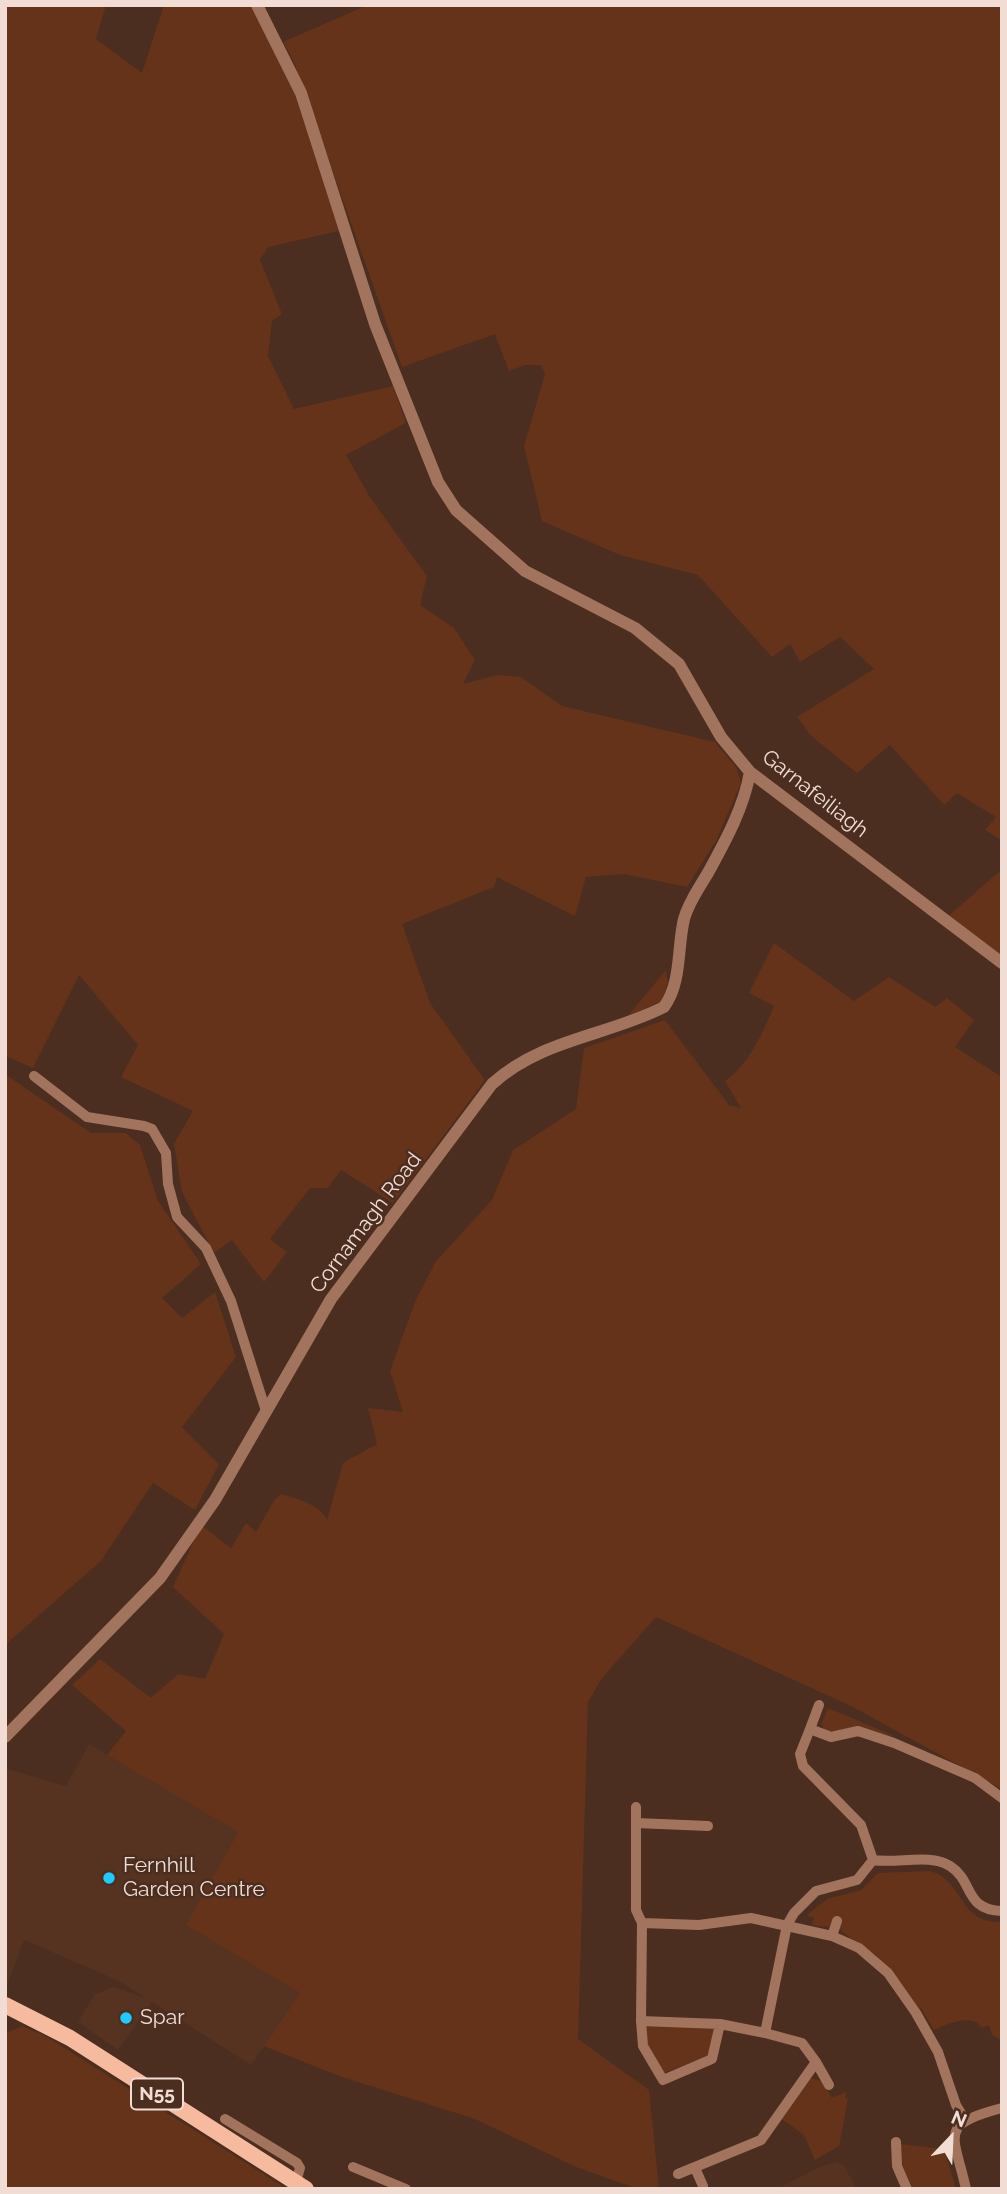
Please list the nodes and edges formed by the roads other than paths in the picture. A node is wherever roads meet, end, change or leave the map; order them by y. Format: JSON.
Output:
{"nodes":[{"id":1,"x":257,"y":5,"type":"edge"},
{"id":2,"x":750,"y":772,"type":"junction"},
{"id":3,"x":1002,"y":963,"type":"edge"},
{"id":4,"x":34,"y":1076,"type":"dead end"},
{"id":5,"x":266,"y":1411,"type":"junction"},
{"id":6,"x":819,"y":1705,"type":"dead end"},
{"id":7,"x":810,"y":1729,"type":"junction"},
{"id":8,"x":5,"y":1737,"type":"edge"},
{"id":9,"x":1002,"y":1798,"type":"edge"},
{"id":10,"x":636,"y":1807,"type":"dead end"},
{"id":11,"x":636,"y":1823,"type":"junction"},
{"id":12,"x":708,"y":1826,"type":"dead end"},
{"id":13,"x":873,"y":1860,"type":"junction"},
{"id":14,"x":1002,"y":1911,"type":"edge"},
{"id":15,"x":837,"y":1921,"type":"dead end"},
{"id":16,"x":642,"y":1923,"type":"junction"},
{"id":17,"x":787,"y":1925,"type":"junction"},
{"id":18,"x":832,"y":1936,"type":"junction"},
{"id":19,"x":5,"y":2005,"type":"edge"},
{"id":20,"x":640,"y":2021,"type":"junction"},
{"id":21,"x":720,"y":2024,"type":"junction"},
{"id":22,"x":765,"y":2033,"type":"junction"},
{"id":23,"x":816,"y":2062,"type":"junction"},
{"id":24,"x":829,"y":2085,"type":"dead end"},
{"id":25,"x":1002,"y":2108,"type":"edge"},
{"id":26,"x":225,"y":2119,"type":"dead end"},
{"id":27,"x":965,"y":2120,"type":"junction"},
{"id":28,"x":895,"y":2142,"type":"dead end"},
{"id":29,"x":353,"y":2167,"type":"dead end"},
{"id":30,"x":695,"y":2168,"type":"junction"},
{"id":31,"x":678,"y":2174,"type":"dead end"},
{"id":32,"x":301,"y":2185,"type":"edge"},
{"id":33,"x":703,"y":2186,"type":"dead end"},
{"id":34,"x":406,"y":2189,"type":"edge"},
{"id":35,"x":908,"y":2189,"type":"edge"},
{"id":36,"x":966,"y":2189,"type":"edge"}],
"edges":[{"from":1,"to":2,"type":"street","name":"Garnafeiliagh"},
{"from":2,"to":3,"type":"street","name":"Garnafeiliagh"},
{"from":2,"to":5,"type":"street","name":"Cornamagh Road"},
{"from":4,"to":5,"type":"street"},
{"from":5,"to":8,"type":"street","name":"Cornamagh Road"},
{"from":6,"to":7,"type":"street"},
{"from":7,"to":9,"type":"street"},
{"from":7,"to":13,"type":"street"},
{"from":10,"to":11,"type":"street"},
{"from":11,"to":12,"type":"street"},
{"from":11,"to":16,"type":"street"},
{"from":13,"to":14,"type":"street"},
{"from":13,"to":17,"type":"street"},
{"from":15,"to":18,"type":"street"},
{"from":16,"to":17,"type":"street"},
{"from":16,"to":20,"type":"street"},
{"from":17,"to":18,"type":"street"},
{"from":17,"to":22,"type":"street"},
{"from":18,"to":27,"type":"street"},
{"from":19,"to":32,"type":"main road","number":"N55"},
{"from":20,"to":21,"type":"street"},
{"from":20,"to":21,"type":"street"},
{"from":21,"to":22,"type":"street"},
{"from":22,"to":23,"type":"street"},
{"from":23,"to":24,"type":"street"},
{"from":23,"to":30,"type":"street"},
{"from":25,"to":27,"type":"street"},
{"from":26,"to":32,"type":"street"},
{"from":27,"to":36,"type":"street"},
{"from":28,"to":35,"type":"street"},
{"from":29,"to":34,"type":"street"},
{"from":30,"to":31,"type":"street"},
{"from":30,"to":33,"type":"street"}]}
